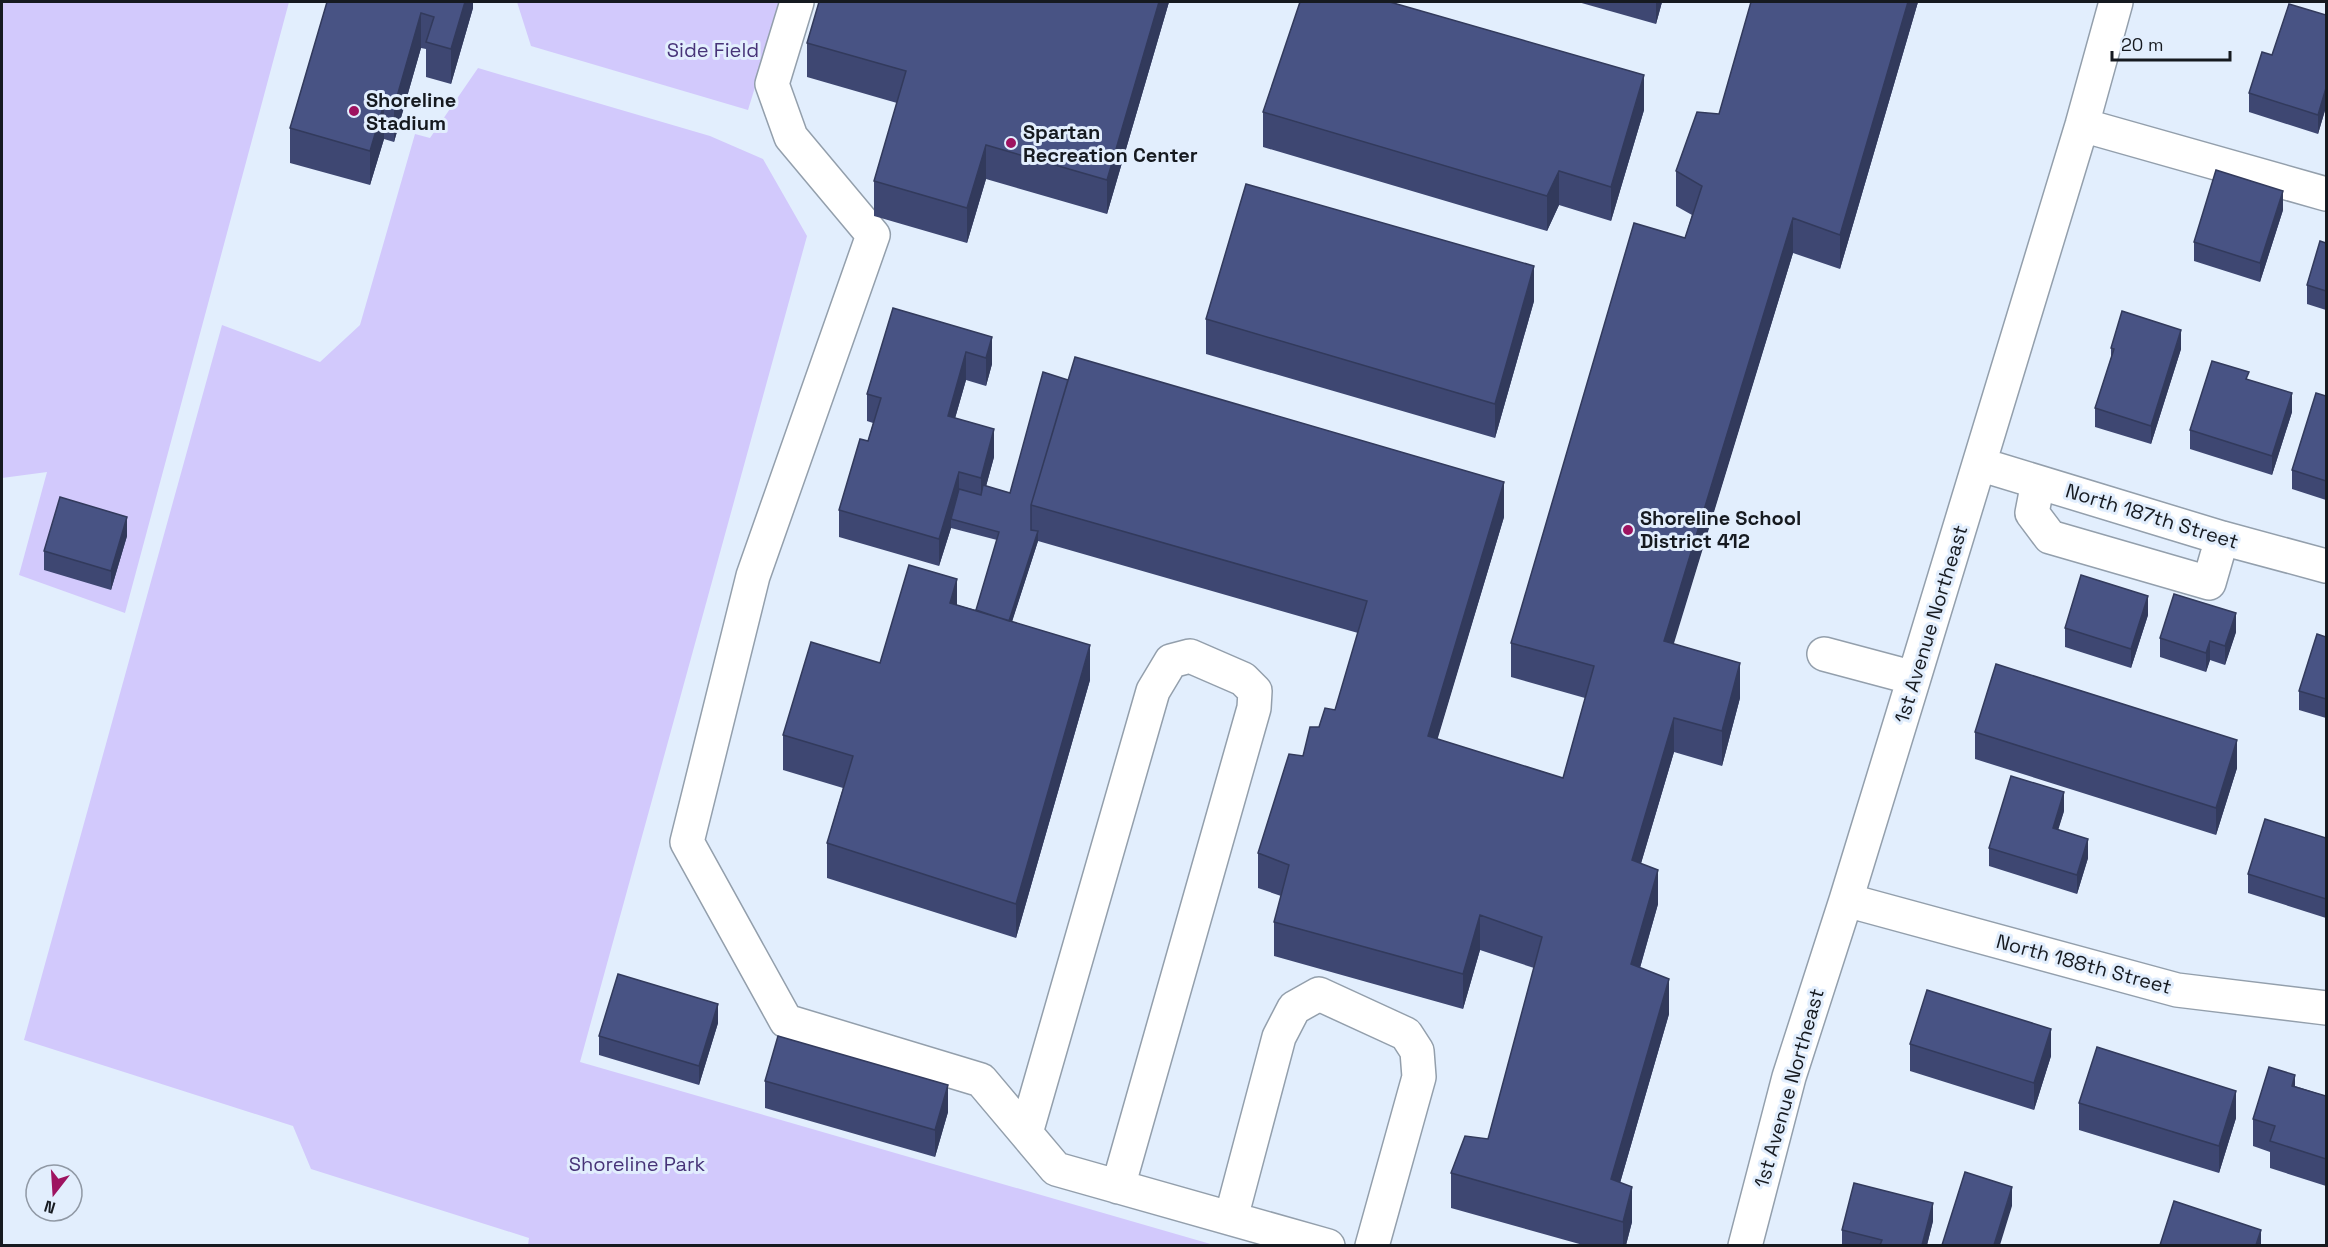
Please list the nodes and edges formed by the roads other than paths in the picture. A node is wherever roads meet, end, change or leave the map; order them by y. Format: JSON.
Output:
{"nodes":[{"id":1,"x":797,"y":2,"type":"edge"},
{"id":2,"x":2116,"y":2,"type":"edge"},
{"id":3,"x":2082,"y":125,"type":"junction"},
{"id":4,"x":2326,"y":194,"type":"edge"},
{"id":5,"x":1979,"y":464,"type":"junction"},
{"id":6,"x":2038,"y":482,"type":"junction"},
{"id":7,"x":2223,"y":538,"type":"junction"},
{"id":8,"x":2326,"y":566,"type":"edge"},
{"id":9,"x":1824,"y":654,"type":"dead end"},
{"id":10,"x":1914,"y":678,"type":"junction"},
{"id":11,"x":1846,"y":900,"type":"junction"},
{"id":12,"x":2326,"y":1008,"type":"edge"},
{"id":13,"x":1026,"y":1133,"type":"junction"},
{"id":14,"x":1118,"y":1187,"type":"junction"},
{"id":15,"x":1231,"y":1218,"type":"junction"},
{"id":16,"x":1328,"y":1245,"type":"edge"},
{"id":17,"x":1372,"y":1245,"type":"edge"},
{"id":18,"x":1744,"y":1245,"type":"edge"}],
"edges":[{"from":1,"to":13,"type":"street"},
{"from":2,"to":3,"type":"street","name":"1st Avenue Northeast"},
{"from":3,"to":4,"type":"street"},
{"from":3,"to":5,"type":"street","name":"1st Avenue Northeast"},
{"from":5,"to":6,"type":"street","name":"North 187th Street"},
{"from":5,"to":10,"type":"street","name":"1st Avenue Northeast"},
{"from":6,"to":7,"type":"street","name":"North 187th Street"},
{"from":6,"to":7,"type":"street"},
{"from":7,"to":8,"type":"street","name":"North 187th Street"},
{"from":9,"to":10,"type":"street"},
{"from":10,"to":11,"type":"street","name":"1st Avenue Northeast"},
{"from":11,"to":12,"type":"street","name":"North 188th Street"},
{"from":11,"to":18,"type":"street","name":"1st Avenue Northeast"},
{"from":13,"to":14,"type":"street"},
{"from":13,"to":14,"type":"street"},
{"from":14,"to":15,"type":"street"},
{"from":15,"to":16,"type":"street"},
{"from":15,"to":17,"type":"street"}]}
